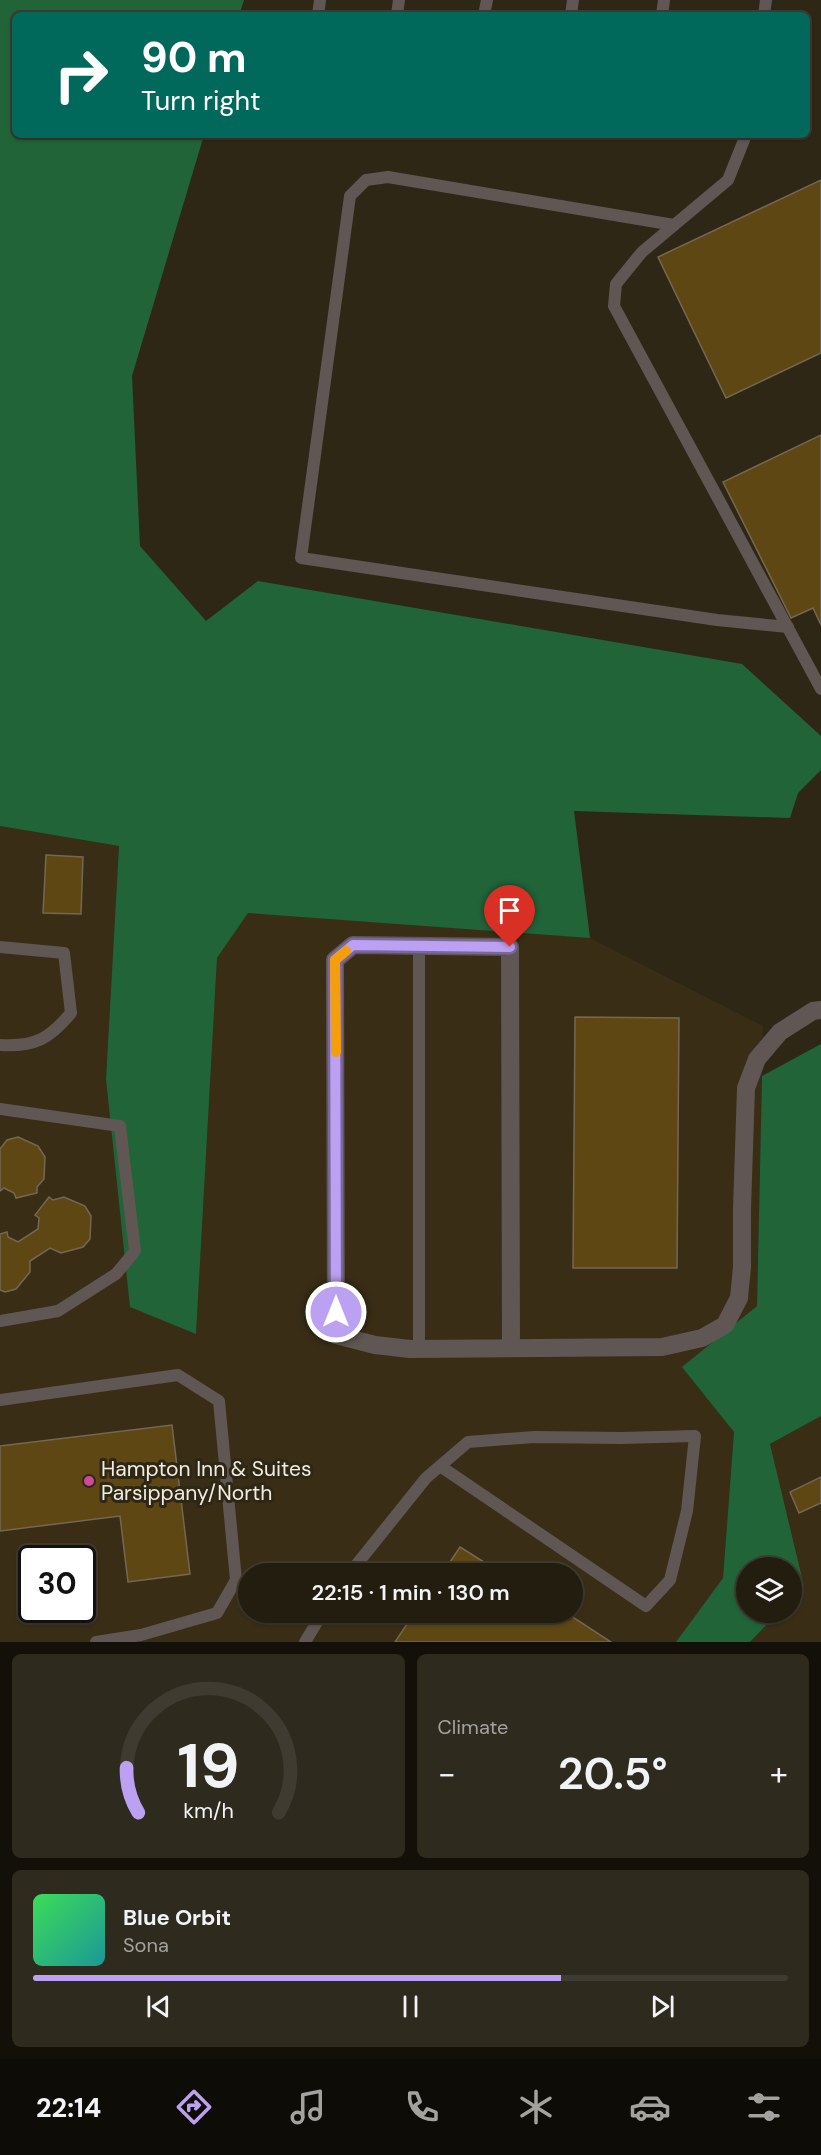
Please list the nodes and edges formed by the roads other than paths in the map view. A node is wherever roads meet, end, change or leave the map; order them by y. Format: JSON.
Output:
{"nodes":[{"id":1,"x":745,"y":138,"type":"edge"},
{"id":2,"x":674,"y":225,"type":"junction"},
{"id":3,"x":788,"y":627,"type":"junction"},
{"id":4,"x":821,"y":689,"type":"edge"},
{"id":5,"x":419,"y":946,"type":"junction"},
{"id":6,"x":0,"y":947,"type":"edge"},
{"id":7,"x":821,"y":1010,"type":"edge"},
{"id":8,"x":0,"y":1045,"type":"edge"},
{"id":9,"x":0,"y":1109,"type":"edge"},
{"id":10,"x":0,"y":1321,"type":"edge"},
{"id":11,"x":512,"y":1348,"type":"junction"},
{"id":12,"x":419,"y":1349,"type":"junction"},
{"id":13,"x":0,"y":1400,"type":"edge"},
{"id":14,"x":440,"y":1466,"type":"junction"},
{"id":15,"x":358,"y":1563,"type":"edge"},
{"id":16,"x":316,"y":1623,"type":"edge"},
{"id":17,"x":96,"y":1642,"type":"edge"},
{"id":18,"x":305,"y":1642,"type":"edge"}],
"edges":[{"from":1,"to":2,"type":"lane"},
{"from":2,"to":3,"type":"lane"},
{"from":2,"to":3,"type":"lane"},
{"from":3,"to":4,"type":"lane"},
{"from":5,"to":11,"type":"street"},
{"from":5,"to":12,"type":"lane"},
{"from":5,"to":12,"type":"street"},
{"from":6,"to":8,"type":"lane"},
{"from":7,"to":11,"type":"street"},
{"from":9,"to":10,"type":"lane"},
{"from":11,"to":12,"type":"street"},
{"from":13,"to":17,"type":"lane"},
{"from":14,"to":14,"type":"lane"},
{"from":14,"to":15,"type":"lane"},
{"from":16,"to":18,"type":"lane"}]}
